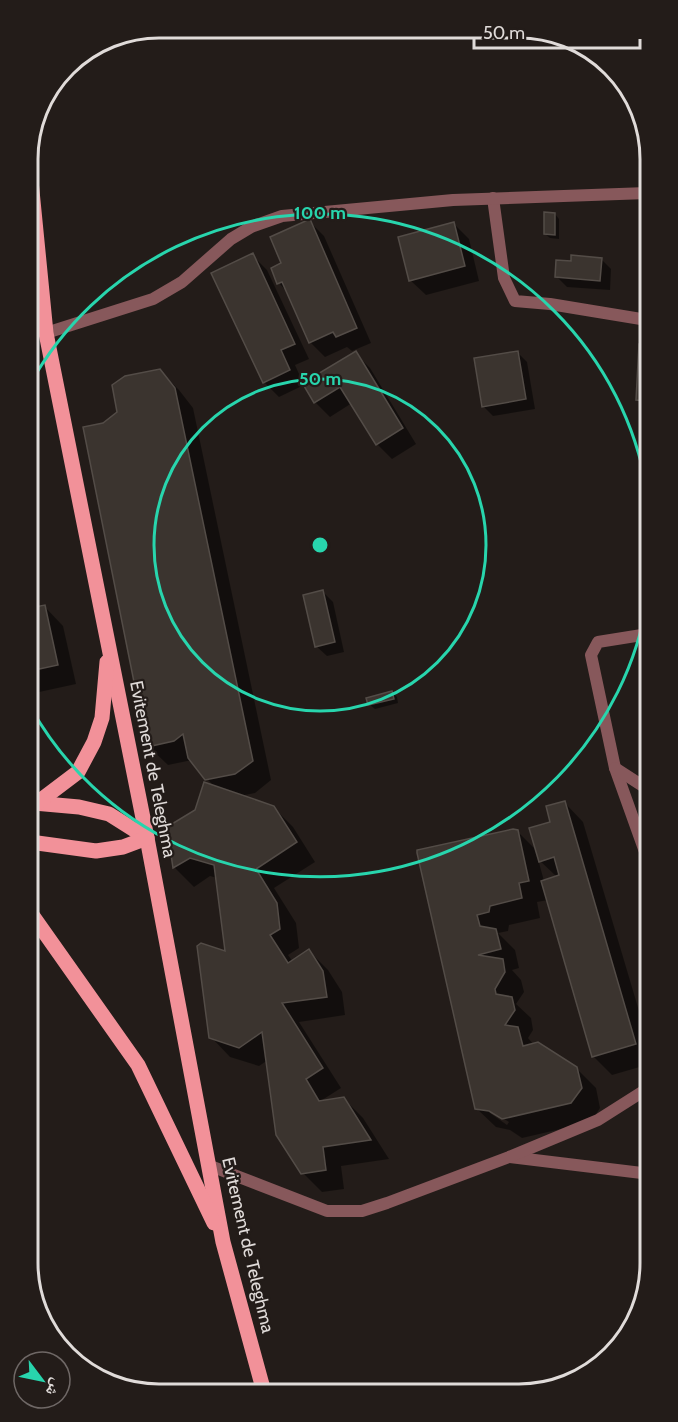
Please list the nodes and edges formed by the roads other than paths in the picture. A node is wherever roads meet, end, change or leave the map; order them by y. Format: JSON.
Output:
{"nodes":[{"id":1,"x":640,"y":193,"type":"edge"},
{"id":2,"x":493,"y":198,"type":"junction"},
{"id":3,"x":38,"y":252,"type":"edge"},
{"id":4,"x":640,"y":319,"type":"edge"},
{"id":5,"x":46,"y":333,"type":"junction"},
{"id":6,"x":640,"y":634,"type":"edge"},
{"id":7,"x":108,"y":641,"type":"junction"},
{"id":8,"x":615,"y":768,"type":"junction"},
{"id":9,"x":640,"y":784,"type":"edge"},
{"id":10,"x":38,"y":800,"type":"edge"},
{"id":11,"x":38,"y":803,"type":"edge"},
{"id":12,"x":147,"y":838,"type":"junction"},
{"id":13,"x":640,"y":838,"type":"edge"},
{"id":14,"x":38,"y":843,"type":"edge"},
{"id":15,"x":38,"y":923,"type":"edge"},
{"id":16,"x":640,"y":1093,"type":"edge"},
{"id":17,"x":509,"y":1157,"type":"junction"},
{"id":18,"x":208,"y":1165,"type":"junction"},
{"id":19,"x":640,"y":1173,"type":"edge"},
{"id":20,"x":223,"y":1242,"type":"junction"},
{"id":21,"x":262,"y":1384,"type":"edge"}],
"edges":[{"from":1,"to":2,"type":"street"},
{"from":2,"to":4,"type":"street"},
{"from":2,"to":5,"type":"street"},
{"from":3,"to":5,"type":"main road","name":"Evitement de Teleghma"},
{"from":5,"to":7,"type":"main road","name":"Evitement de Teleghma"},
{"from":6,"to":8,"type":"street"},
{"from":7,"to":10,"type":"main road"},
{"from":7,"to":12,"type":"main road","name":"Evitement de Teleghma"},
{"from":8,"to":9,"type":"street"},
{"from":8,"to":13,"type":"street"},
{"from":11,"to":12,"type":"main road"},
{"from":12,"to":14,"type":"main road"},
{"from":12,"to":18,"type":"main road","name":"Evitement de Teleghma"},
{"from":15,"to":20,"type":"main road"},
{"from":16,"to":17,"type":"street"},
{"from":17,"to":18,"type":"street"},
{"from":17,"to":19,"type":"street"},
{"from":18,"to":20,"type":"main road","name":"Evitement de Teleghma"},
{"from":20,"to":21,"type":"main road","name":"Evitement de Teleghma"}]}
